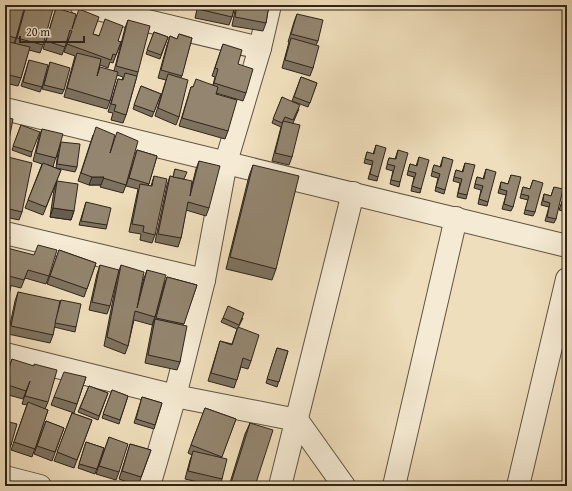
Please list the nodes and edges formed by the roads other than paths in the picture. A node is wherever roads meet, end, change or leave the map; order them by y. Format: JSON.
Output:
{"nodes":[{"id":1,"x":81,"y":5,"type":"edge"},
{"id":2,"x":270,"y":5,"type":"edge"},
{"id":3,"x":260,"y":48,"type":"junction"},
{"id":4,"x":5,"y":109,"type":"edge"},
{"id":5,"x":226,"y":162,"type":"junction"},
{"id":6,"x":353,"y":193,"type":"junction"},
{"id":7,"x":456,"y":218,"type":"junction"},
{"id":8,"x":5,"y":232,"type":"edge"},
{"id":9,"x":567,"y":246,"type":"edge"},
{"id":10,"x":567,"y":279,"type":"edge"},
{"id":11,"x":204,"y":280,"type":"junction"},
{"id":12,"x":5,"y":354,"type":"edge"},
{"id":13,"x":175,"y":396,"type":"junction"},
{"id":14,"x":297,"y":420,"type":"junction"},
{"id":15,"x":5,"y":477,"type":"edge"},
{"id":16,"x":40,"y":486,"type":"edge"},
{"id":17,"x":149,"y":486,"type":"edge"},
{"id":18,"x":280,"y":486,"type":"edge"},
{"id":19,"x":344,"y":486,"type":"edge"},
{"id":20,"x":394,"y":486,"type":"edge"},
{"id":21,"x":518,"y":486,"type":"edge"}],
"edges":[{"from":1,"to":3,"type":"street"},
{"from":2,"to":3,"type":"street"},
{"from":3,"to":5,"type":"street"},
{"from":4,"to":5,"type":"street"},
{"from":5,"to":6,"type":"street"},
{"from":5,"to":11,"type":"street"},
{"from":6,"to":7,"type":"street"},
{"from":6,"to":14,"type":"street"},
{"from":7,"to":9,"type":"street"},
{"from":7,"to":20,"type":"street"},
{"from":8,"to":11,"type":"street"},
{"from":10,"to":21,"type":"street"},
{"from":11,"to":13,"type":"street"},
{"from":12,"to":13,"type":"street"},
{"from":13,"to":14,"type":"street"},
{"from":13,"to":17,"type":"street"},
{"from":14,"to":18,"type":"street"},
{"from":14,"to":19,"type":"street"},
{"from":15,"to":16,"type":"street"}]}
